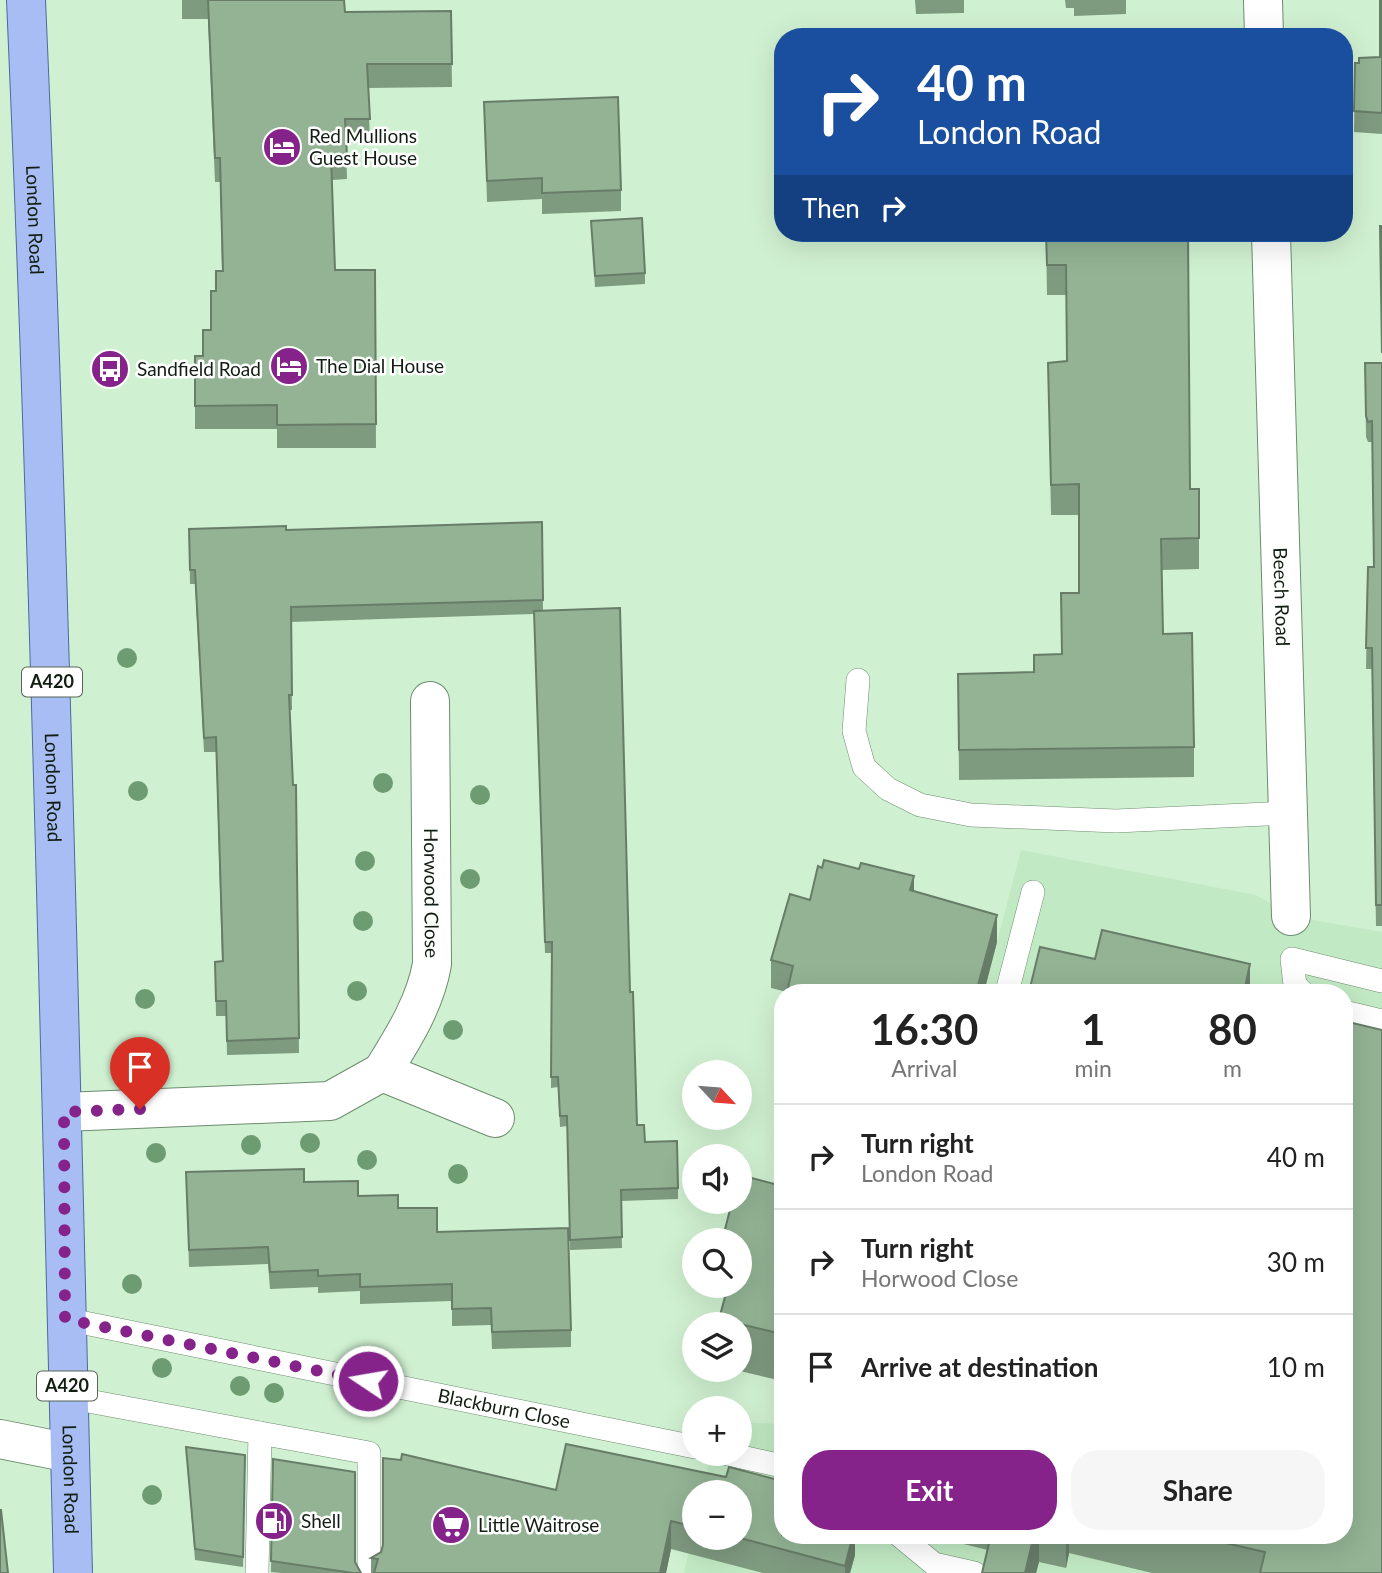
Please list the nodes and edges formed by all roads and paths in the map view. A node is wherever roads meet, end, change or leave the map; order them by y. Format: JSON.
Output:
{"nodes":[{"id":1,"x":26,"y":0,"type":"edge"},
{"id":2,"x":1263,"y":0,"type":"edge"},
{"id":3,"x":1264,"y":28,"type":"edge"},
{"id":4,"x":1271,"y":242,"type":"edge"},
{"id":5,"x":858,"y":680,"type":"dead end"},
{"id":6,"x":430,"y":701,"type":"dead end"},
{"id":7,"x":1290,"y":813,"type":"junction"},
{"id":8,"x":1032,"y":892,"type":"dead end"},
{"id":9,"x":1291,"y":916,"type":"joint"},
{"id":10,"x":1292,"y":959,"type":"junction"},
{"id":11,"x":1382,"y":981,"type":"edge"},
{"id":12,"x":1009,"y":984,"type":"edge"},
{"id":13,"x":1295,"y":984,"type":"edge"},
{"id":14,"x":1353,"y":1014,"type":"edge"},
{"id":15,"x":1382,"y":1021,"type":"edge"},
{"id":16,"x":382,"y":1072,"type":"junction"},
{"id":17,"x":64,"y":1112,"type":"junction"},
{"id":18,"x":495,"y":1118,"type":"dead end"},
{"id":19,"x":65,"y":1319,"type":"junction"},
{"id":20,"x":67,"y":1397,"type":"junction"},
{"id":21,"x":260,"y":1433,"type":"junction"},
{"id":22,"x":0,"y":1439,"type":"edge"},
{"id":23,"x":682,"y":1444,"type":"edge"},
{"id":24,"x":70,"y":1454,"type":"junction"},
{"id":25,"x":752,"y":1459,"type":"edge"},
{"id":26,"x":774,"y":1464,"type":"edge"},
{"id":27,"x":908,"y":1544,"type":"edge"},
{"id":28,"x":932,"y":1569,"type":"edge"},
{"id":29,"x":73,"y":1573,"type":"edge"},
{"id":30,"x":257,"y":1573,"type":"edge"},
{"id":31,"x":369,"y":1573,"type":"edge"},
{"id":32,"x":974,"y":1573,"type":"edge"}],
"edges":[{"from":1,"to":17,"type":"main road","name":"London Road","number":"A420"},
{"from":2,"to":3,"type":"street"},
{"from":4,"to":7,"type":"street","name":"Beech Road"},
{"from":5,"to":7,"type":"lane"},
{"from":6,"to":16,"type":"street","name":"Horwood Close"},
{"from":7,"to":9,"type":"street","name":"Beech Road"},
{"from":8,"to":12,"type":"lane"},
{"from":9,"to":10,"type":"lane","name":"Beech Road"},
{"from":10,"to":11,"type":"lane"},
{"from":10,"to":13,"type":"lane","name":"Beech Road"},
{"from":14,"to":15,"type":"lane"},
{"from":16,"to":17,"type":"street","name":"Horwood Close"},
{"from":16,"to":18,"type":"street"},
{"from":17,"to":19,"type":"main road","name":"London Road","number":"A420"},
{"from":19,"to":20,"type":"main road","name":"London Road","number":"A420"},
{"from":19,"to":23,"type":"lane","name":"Blackburn Close"},
{"from":20,"to":21,"type":"lane"},
{"from":20,"to":24,"type":"main road","name":"London Road","number":"A420"},
{"from":21,"to":30,"type":"lane"},
{"from":21,"to":31,"type":"lane"},
{"from":22,"to":24,"type":"street"},
{"from":24,"to":29,"type":"main road","name":"London Road","number":"A420"},
{"from":25,"to":26,"type":"lane"},
{"from":27,"to":28,"type":"lane"},
{"from":28,"to":32,"type":"lane"}]}
